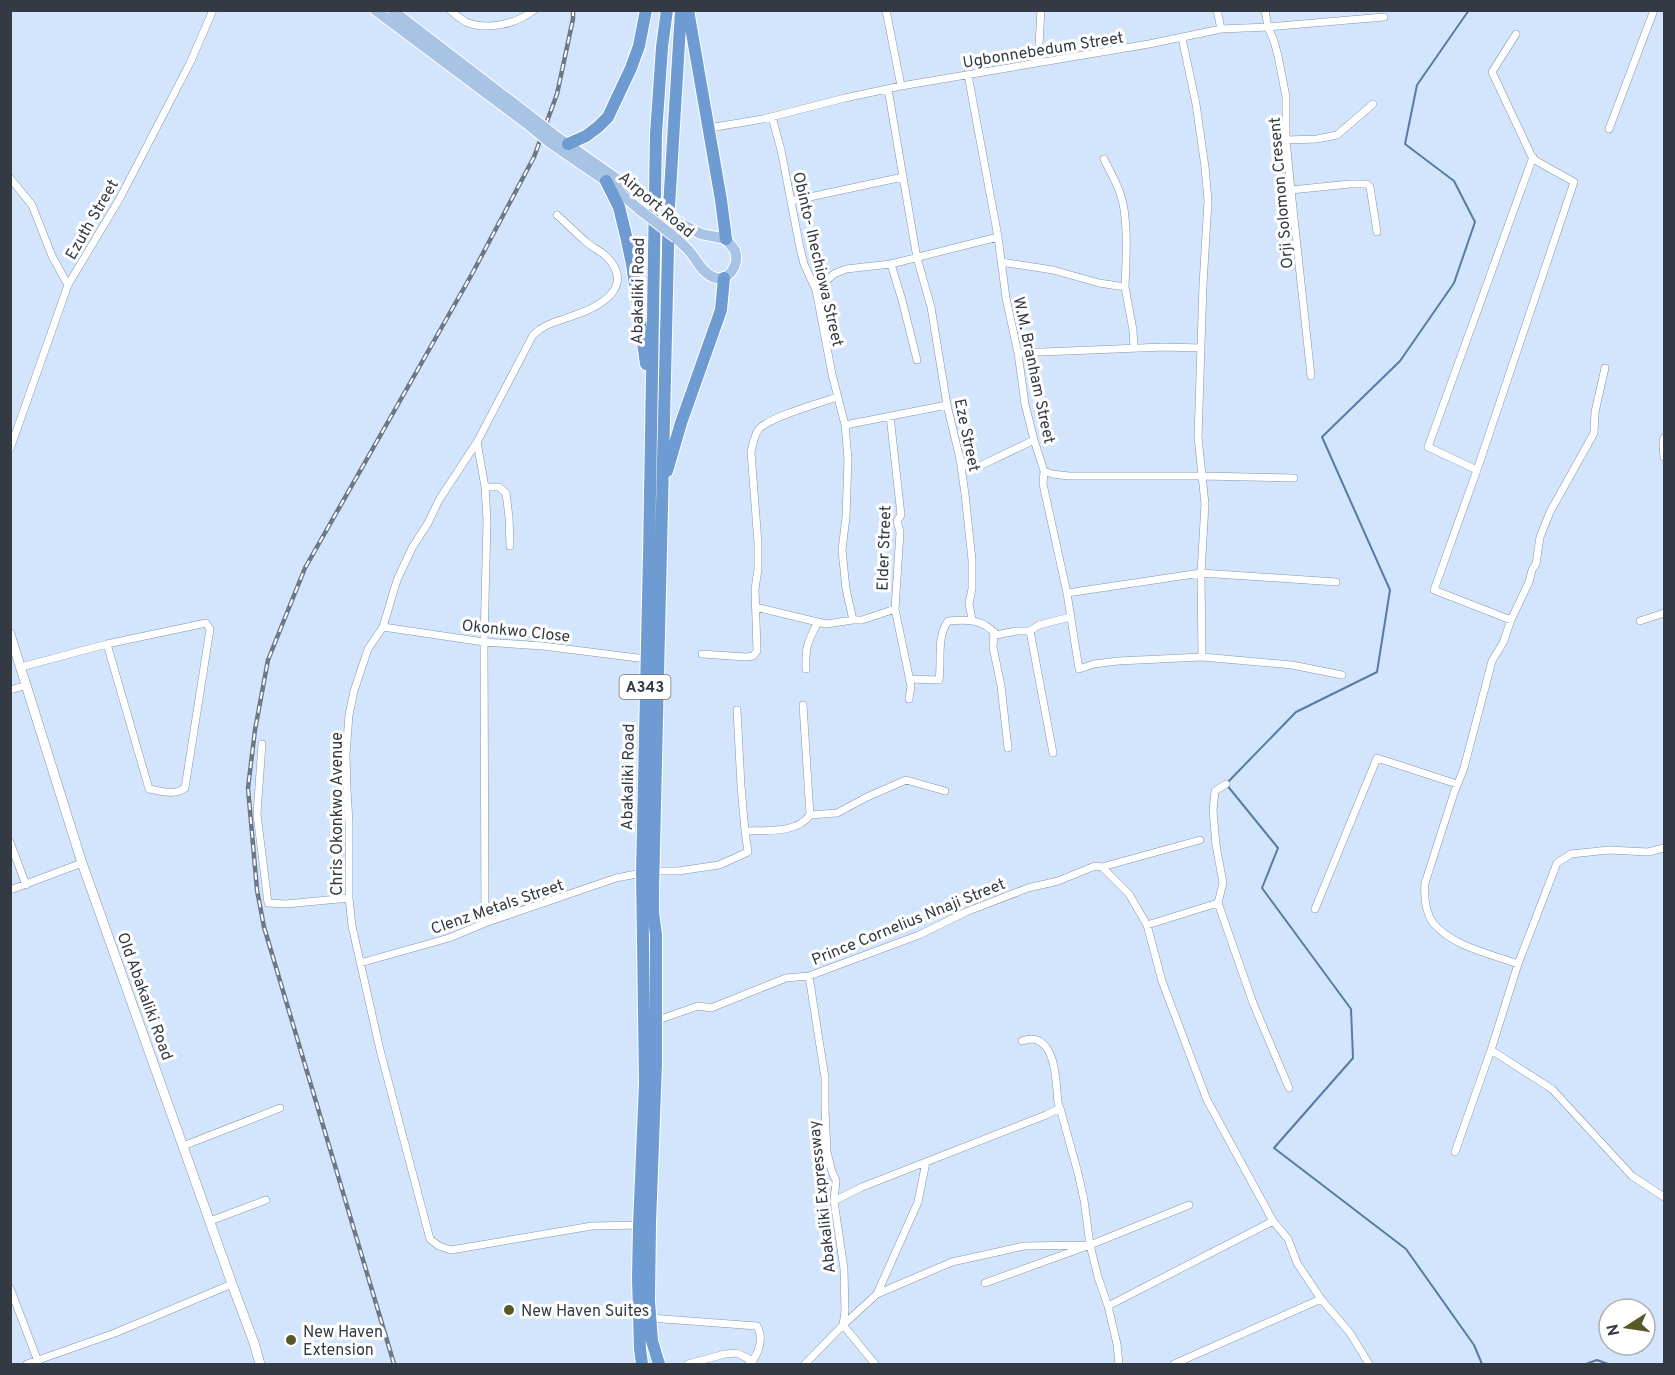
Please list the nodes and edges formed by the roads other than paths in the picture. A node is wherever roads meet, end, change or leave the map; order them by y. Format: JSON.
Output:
{"nodes":[{"id":1,"x":213,"y":10,"type":"edge"},
{"id":2,"x":375,"y":10,"type":"edge"},
{"id":3,"x":392,"y":10,"type":"edge"},
{"id":4,"x":450,"y":10,"type":"edge"},
{"id":5,"x":534,"y":10,"type":"edge"},
{"id":6,"x":646,"y":10,"type":"edge"},
{"id":7,"x":667,"y":10,"type":"edge"},
{"id":8,"x":681,"y":10,"type":"edge"},
{"id":9,"x":688,"y":10,"type":"edge"},
{"id":10,"x":886,"y":10,"type":"edge"},
{"id":11,"x":1041,"y":10,"type":"edge"},
{"id":12,"x":1217,"y":10,"type":"edge"},
{"id":13,"x":1265,"y":10,"type":"edge"},
{"id":14,"x":1654,"y":10,"type":"edge"},
{"id":15,"x":1384,"y":17,"type":"dead end"},
{"id":16,"x":1268,"y":27,"type":"junction"},
{"id":17,"x":1221,"y":29,"type":"junction"},
{"id":18,"x":1516,"y":34,"type":"dead end"},
{"id":19,"x":1182,"y":38,"type":"junction"},
{"id":20,"x":1038,"y":62,"type":"junction"},
{"id":21,"x":968,"y":75,"type":"junction"},
{"id":22,"x":901,"y":86,"type":"junction"},
{"id":23,"x":888,"y":89,"type":"junction"},
{"id":24,"x":1373,"y":104,"type":"dead end"},
{"id":25,"x":771,"y":117,"type":"junction"},
{"id":26,"x":528,"y":119,"type":"junction"},
{"id":27,"x":709,"y":128,"type":"junction"},
{"id":28,"x":1609,"y":129,"type":"dead end"},
{"id":29,"x":551,"y":138,"type":"junction"},
{"id":30,"x":1286,"y":140,"type":"junction"},
{"id":31,"x":568,"y":144,"type":"junction"},
{"id":32,"x":1533,"y":157,"type":"junction"},
{"id":33,"x":1104,"y":159,"type":"dead end"},
{"id":34,"x":903,"y":177,"type":"junction"},
{"id":35,"x":10,"y":178,"type":"edge"},
{"id":36,"x":606,"y":181,"type":"junction"},
{"id":37,"x":1291,"y":190,"type":"junction"},
{"id":38,"x":791,"y":201,"type":"junction"},
{"id":39,"x":557,"y":215,"type":"dead end"},
{"id":40,"x":1377,"y":232,"type":"dead end"},
{"id":41,"x":998,"y":237,"type":"junction"},
{"id":42,"x":726,"y":239,"type":"junction"},
{"id":43,"x":917,"y":258,"type":"junction"},
{"id":44,"x":1001,"y":262,"type":"junction"},
{"id":45,"x":891,"y":264,"type":"junction"},
{"id":46,"x":724,"y":278,"type":"junction"},
{"id":47,"x":68,"y":285,"type":"junction"},
{"id":48,"x":1125,"y":287,"type":"junction"},
{"id":49,"x":816,"y":290,"type":"junction"},
{"id":50,"x":1134,"y":348,"type":"junction"},
{"id":51,"x":1201,"y":348,"type":"junction"},
{"id":52,"x":1018,"y":353,"type":"junction"},
{"id":53,"x":917,"y":360,"type":"dead end"},
{"id":54,"x":1605,"y":368,"type":"dead end"},
{"id":55,"x":1311,"y":376,"type":"dead end"},
{"id":56,"x":837,"y":397,"type":"junction"},
{"id":57,"x":652,"y":399,"type":"junction"},
{"id":58,"x":947,"y":405,"type":"junction"},
{"id":59,"x":890,"y":416,"type":"junction"},
{"id":60,"x":845,"y":425,"type":"junction"},
{"id":61,"x":1665,"y":438,"type":"edge"},
{"id":62,"x":1034,"y":440,"type":"junction"},
{"id":63,"x":477,"y":442,"type":"junction"},
{"id":64,"x":10,"y":449,"type":"edge"},
{"id":65,"x":1665,"y":457,"type":"edge"},
{"id":66,"x":960,"y":459,"type":"junction"},
{"id":67,"x":1477,"y":470,"type":"junction"},
{"id":68,"x":1044,"y":471,"type":"junction"},
{"id":69,"x":1201,"y":476,"type":"junction"},
{"id":70,"x":1294,"y":478,"type":"dead end"},
{"id":71,"x":663,"y":483,"type":"junction"},
{"id":72,"x":485,"y":487,"type":"junction"},
{"id":73,"x":510,"y":546,"type":"dead end"},
{"id":74,"x":1201,"y":573,"type":"junction"},
{"id":75,"x":1336,"y":582,"type":"dead end"},
{"id":76,"x":1067,"y":593,"type":"junction"},
{"id":77,"x":755,"y":607,"type":"junction"},
{"id":78,"x":895,"y":609,"type":"junction"},
{"id":79,"x":1665,"y":613,"type":"edge"},
{"id":80,"x":1070,"y":616,"type":"junction"},
{"id":81,"x":853,"y":620,"type":"junction"},
{"id":82,"x":972,"y":620,"type":"junction"},
{"id":83,"x":1511,"y":620,"type":"junction"},
{"id":84,"x":1640,"y":621,"type":"dead end"},
{"id":85,"x":818,"y":622,"type":"junction"},
{"id":86,"x":383,"y":627,"type":"junction"},
{"id":87,"x":1030,"y":631,"type":"junction"},
{"id":88,"x":994,"y":632,"type":"junction"},
{"id":89,"x":10,"y":634,"type":"edge"},
{"id":90,"x":484,"y":642,"type":"junction"},
{"id":91,"x":107,"y":644,"type":"junction"},
{"id":92,"x":702,"y":654,"type":"dead end"},
{"id":93,"x":1202,"y":657,"type":"junction"},
{"id":94,"x":646,"y":659,"type":"junction"},
{"id":95,"x":21,"y":667,"type":"junction"},
{"id":96,"x":806,"y":669,"type":"dead end"},
{"id":97,"x":1342,"y":675,"type":"dead end"},
{"id":98,"x":909,"y":679,"type":"junction"},
{"id":99,"x":27,"y":685,"type":"junction"},
{"id":100,"x":10,"y":690,"type":"edge"},
{"id":101,"x":909,"y":699,"type":"dead end"},
{"id":102,"x":804,"y":705,"type":"dead end"},
{"id":103,"x":737,"y":710,"type":"dead end"},
{"id":104,"x":262,"y":744,"type":"dead end"},
{"id":105,"x":1008,"y":748,"type":"dead end"},
{"id":106,"x":1053,"y":753,"type":"dead end"},
{"id":107,"x":1226,"y":784,"type":"dead end"},
{"id":108,"x":1457,"y":784,"type":"junction"},
{"id":109,"x":945,"y":791,"type":"dead end"},
{"id":110,"x":810,"y":815,"type":"junction"},
{"id":111,"x":746,"y":831,"type":"junction"},
{"id":112,"x":1200,"y":840,"type":"dead end"},
{"id":113,"x":10,"y":842,"type":"edge"},
{"id":114,"x":1665,"y":848,"type":"edge"},
{"id":115,"x":82,"y":863,"type":"junction"},
{"id":116,"x":1102,"y":867,"type":"junction"},
{"id":117,"x":648,"y":872,"type":"junction"},
{"id":118,"x":26,"y":885,"type":"junction"},
{"id":119,"x":10,"y":890,"type":"edge"},
{"id":120,"x":349,"y":898,"type":"junction"},
{"id":121,"x":1218,"y":903,"type":"junction"},
{"id":122,"x":1315,"y":909,"type":"dead end"},
{"id":123,"x":485,"y":923,"type":"junction"},
{"id":124,"x":1147,"y":925,"type":"junction"},
{"id":125,"x":360,"y":963,"type":"junction"},
{"id":126,"x":1518,"y":964,"type":"junction"},
{"id":127,"x":809,"y":976,"type":"junction"},
{"id":128,"x":655,"y":1021,"type":"junction"},
{"id":129,"x":1022,"y":1041,"type":"dead end"},
{"id":130,"x":1491,"y":1050,"type":"junction"},
{"id":131,"x":1289,"y":1088,"type":"dead end"},
{"id":132,"x":280,"y":1108,"type":"dead end"},
{"id":133,"x":1060,"y":1108,"type":"junction"},
{"id":134,"x":183,"y":1146,"type":"junction"},
{"id":135,"x":1455,"y":1152,"type":"dead end"},
{"id":136,"x":926,"y":1162,"type":"junction"},
{"id":137,"x":1665,"y":1197,"type":"edge"},
{"id":138,"x":266,"y":1200,"type":"dead end"},
{"id":139,"x":834,"y":1201,"type":"junction"},
{"id":140,"x":1188,"y":1205,"type":"dead end"},
{"id":141,"x":210,"y":1221,"type":"junction"},
{"id":142,"x":1273,"y":1221,"type":"junction"},
{"id":143,"x":639,"y":1225,"type":"junction"},
{"id":144,"x":1090,"y":1245,"type":"junction"},
{"id":145,"x":985,"y":1283,"type":"dead end"},
{"id":146,"x":232,"y":1284,"type":"junction"},
{"id":147,"x":10,"y":1288,"type":"edge"},
{"id":148,"x":877,"y":1294,"type":"junction"},
{"id":149,"x":1321,"y":1299,"type":"junction"},
{"id":150,"x":1108,"y":1306,"type":"junction"},
{"id":151,"x":650,"y":1318,"type":"junction"},
{"id":152,"x":843,"y":1325,"type":"junction"},
{"id":153,"x":657,"y":1359,"type":"edge"},
{"id":154,"x":38,"y":1363,"type":"edge"},
{"id":155,"x":751,"y":1363,"type":"edge"},
{"id":156,"x":27,"y":1365,"type":"edge"},
{"id":157,"x":260,"y":1365,"type":"edge"},
{"id":158,"x":642,"y":1365,"type":"edge"},
{"id":159,"x":688,"y":1365,"type":"edge"},
{"id":160,"x":805,"y":1365,"type":"edge"},
{"id":161,"x":875,"y":1365,"type":"edge"},
{"id":162,"x":1119,"y":1365,"type":"edge"},
{"id":163,"x":1174,"y":1365,"type":"edge"},
{"id":164,"x":1369,"y":1365,"type":"edge"}],
"edges":[{"from":1,"to":47,"type":"street","name":"Ezuth Street"},
{"from":2,"to":26,"type":"main road","name":"Airport Road"},
{"from":3,"to":26,"type":"main road","name":"Airport Road"},
{"from":4,"to":5,"type":"street"},
{"from":6,"to":31,"type":"highway"},
{"from":7,"to":57,"type":"highway","name":"Abakaliki Road","number":"A343"},
{"from":8,"to":71,"type":"highway","name":"Abakaliki Road","number":"A343"},
{"from":9,"to":27,"type":"highway"},
{"from":10,"to":22,"type":"street"},
{"from":11,"to":20,"type":"street"},
{"from":12,"to":17,"type":"street"},
{"from":13,"to":16,"type":"street","name":"Orji Solomon Cresent"},
{"from":14,"to":28,"type":"street"},
{"from":15,"to":16,"type":"street","name":"Ugbonnebedum Street"},
{"from":16,"to":17,"type":"street","name":"Ugbonnebedum Street"},
{"from":16,"to":30,"type":"street","name":"Orji Solomon Cresent"},
{"from":17,"to":19,"type":"street","name":"Ugbonnebedum Street"},
{"from":18,"to":32,"type":"street"},
{"from":19,"to":20,"type":"street","name":"Ugbonnebedum Street"},
{"from":19,"to":51,"type":"street"},
{"from":20,"to":21,"type":"street","name":"Ugbonnebedum Street"},
{"from":21,"to":22,"type":"street","name":"Ugbonnebedum Street"},
{"from":21,"to":41,"type":"street","name":"W.M. Branham Street"},
{"from":22,"to":23,"type":"street","name":"Ugbonnebedum Street"},
{"from":23,"to":25,"type":"street","name":"Ugbonnebedum Street"},
{"from":23,"to":34,"type":"street","name":"Eze Street"},
{"from":24,"to":30,"type":"street"},
{"from":25,"to":27,"type":"street","name":"Ugbonnebedum Street"},
{"from":25,"to":38,"type":"street","name":"Obinto- Ihechiowa Street"},
{"from":26,"to":29,"type":"main road","name":"Airport Road","bridge":true},
{"from":27,"to":42,"type":"highway"},
{"from":29,"to":31,"type":"main road","name":"Airport Road"},
{"from":29,"to":36,"type":"main road","name":"Airport Road"},
{"from":30,"to":37,"type":"street","name":"Orji Solomon Cresent"},
{"from":31,"to":42,"type":"main road","name":"Airport Road","bridge":true},
{"from":32,"to":67,"type":"street"},
{"from":32,"to":67,"type":"street"},
{"from":33,"to":48,"type":"street"},
{"from":34,"to":38,"type":"street"},
{"from":34,"to":43,"type":"street","name":"Eze Street"},
{"from":35,"to":47,"type":"street"},
{"from":36,"to":46,"type":"main road","name":"Airport Road","bridge":true},
{"from":36,"to":57,"type":"highway"},
{"from":37,"to":40,"type":"street"},
{"from":37,"to":55,"type":"street","name":"Orji Solomon Cresent"},
{"from":38,"to":49,"type":"street","name":"Obinto- Ihechiowa Street"},
{"from":39,"to":63,"type":"street","name":"Chris Okonkwo Avenue"},
{"from":41,"to":43,"type":"street"},
{"from":41,"to":44,"type":"street","name":"W.M. Branham Street"},
{"from":42,"to":46,"type":"main road"},
{"from":43,"to":45,"type":"street"},
{"from":43,"to":58,"type":"street","name":"Eze Street"},
{"from":44,"to":48,"type":"street"},
{"from":44,"to":52,"type":"street","name":"W.M. Branham Street"},
{"from":45,"to":49,"type":"street"},
{"from":45,"to":53,"type":"street"},
{"from":46,"to":71,"type":"highway"},
{"from":47,"to":64,"type":"street","name":"Ezuth Street"},
{"from":48,"to":50,"type":"street"},
{"from":49,"to":56,"type":"street","name":"Obinto- Ihechiowa Street"},
{"from":50,"to":51,"type":"street"},
{"from":50,"to":52,"type":"street"},
{"from":51,"to":69,"type":"street"},
{"from":52,"to":62,"type":"street","name":"W.M. Branham Street"},
{"from":54,"to":83,"type":"street"},
{"from":56,"to":60,"type":"street","name":"Obinto- Ihechiowa Street"},
{"from":56,"to":77,"type":"street"},
{"from":57,"to":94,"type":"highway","name":"Abakaliki Road","number":"A343"},
{"from":58,"to":59,"type":"street"},
{"from":58,"to":66,"type":"street","name":"Eze Street"},
{"from":59,"to":60,"type":"street"},
{"from":59,"to":78,"type":"street","name":"Elder Street"},
{"from":60,"to":81,"type":"street","name":"Obinto- Ihechiowa Street"},
{"from":61,"to":65,"type":"street"},
{"from":62,"to":66,"type":"street"},
{"from":62,"to":68,"type":"street","name":"W.M. Branham Street"},
{"from":63,"to":72,"type":"street"},
{"from":63,"to":86,"type":"street","name":"Chris Okonkwo Avenue"},
{"from":66,"to":82,"type":"street","name":"Eze Street"},
{"from":67,"to":83,"type":"street"},
{"from":68,"to":69,"type":"street"},
{"from":68,"to":76,"type":"street","name":"W.M. Branham Street"},
{"from":69,"to":70,"type":"street"},
{"from":69,"to":74,"type":"street"},
{"from":71,"to":117,"type":"highway","name":"Abakaliki Road","number":"A343"},
{"from":72,"to":73,"type":"street"},
{"from":72,"to":90,"type":"street"},
{"from":74,"to":75,"type":"street"},
{"from":74,"to":76,"type":"street"},
{"from":74,"to":93,"type":"street"},
{"from":76,"to":80,"type":"street","name":"W.M. Branham Street"},
{"from":77,"to":85,"type":"street"},
{"from":77,"to":92,"type":"street"},
{"from":78,"to":81,"type":"street"},
{"from":78,"to":98,"type":"street","name":"Elder Street"},
{"from":79,"to":84,"type":"street"},
{"from":80,"to":87,"type":"street"},
{"from":80,"to":93,"type":"street","name":"W.M. Branham Street"},
{"from":81,"to":85,"type":"street"},
{"from":82,"to":88,"type":"street"},
{"from":82,"to":98,"type":"street"},
{"from":83,"to":108,"type":"street"},
{"from":85,"to":96,"type":"street"},
{"from":86,"to":90,"type":"street","name":"Okonkwo Close"},
{"from":86,"to":120,"type":"street","name":"Chris Okonkwo Avenue"},
{"from":87,"to":88,"type":"street"},
{"from":87,"to":106,"type":"street"},
{"from":88,"to":105,"type":"street"},
{"from":89,"to":95,"type":"main road","name":"Old Abakaliki Road"},
{"from":90,"to":94,"type":"street","name":"Okonkwo Close"},
{"from":90,"to":123,"type":"street"},
{"from":91,"to":91,"type":"street"},
{"from":91,"to":95,"type":"street"},
{"from":93,"to":97,"type":"street"},
{"from":94,"to":117,"type":"highway","name":"Abakaliki Road","number":"A343"},
{"from":95,"to":99,"type":"main road","name":"Old Abakaliki Road"},
{"from":98,"to":101,"type":"street","name":"Elder Street"},
{"from":99,"to":100,"type":"street"},
{"from":99,"to":115,"type":"main road","name":"Old Abakaliki Road"},
{"from":102,"to":110,"type":"street"},
{"from":103,"to":111,"type":"street"},
{"from":104,"to":120,"type":"street"},
{"from":107,"to":121,"type":"street"},
{"from":108,"to":122,"type":"street"},
{"from":108,"to":126,"type":"street"},
{"from":109,"to":110,"type":"street"},
{"from":110,"to":111,"type":"street"},
{"from":111,"to":117,"type":"street","name":"Clenz Metals Street"},
{"from":112,"to":116,"type":"street","name":"Prince Cornelius Nnaji Street"},
{"from":113,"to":118,"type":"street"},
{"from":114,"to":126,"type":"street"},
{"from":115,"to":118,"type":"street"},
{"from":115,"to":134,"type":"main road","name":"Old Abakaliki Road"},
{"from":116,"to":124,"type":"street"},
{"from":116,"to":127,"type":"street","name":"Prince Cornelius Nnaji Street"},
{"from":117,"to":123,"type":"street","name":"Clenz Metals Street"},
{"from":117,"to":128,"type":"highway","name":"Abakaliki Road","number":"A343"},
{"from":117,"to":143,"type":"highway","name":"Abakaliki Road","number":"A343"},
{"from":118,"to":119,"type":"street"},
{"from":120,"to":125,"type":"street","name":"Chris Okonkwo Avenue"},
{"from":121,"to":124,"type":"street"},
{"from":121,"to":131,"type":"street"},
{"from":123,"to":125,"type":"street","name":"Clenz Metals Street"},
{"from":124,"to":142,"type":"street"},
{"from":125,"to":143,"type":"street","name":"Chris Okonkwo Avenue"},
{"from":126,"to":130,"type":"street"},
{"from":127,"to":128,"type":"street","name":"Prince Cornelius Nnaji Street"},
{"from":127,"to":139,"type":"street","name":"Abakaliki Expressway"},
{"from":128,"to":151,"type":"highway","name":"Abakaliki Road","number":"A343"},
{"from":129,"to":133,"type":"street"},
{"from":130,"to":135,"type":"street"},
{"from":130,"to":137,"type":"street"},
{"from":132,"to":134,"type":"street"},
{"from":133,"to":136,"type":"street"},
{"from":133,"to":144,"type":"street"},
{"from":134,"to":141,"type":"main road","name":"Old Abakaliki Road"},
{"from":136,"to":139,"type":"street"},
{"from":136,"to":148,"type":"street"},
{"from":138,"to":141,"type":"street"},
{"from":139,"to":152,"type":"street","name":"Abakaliki Expressway"},
{"from":140,"to":144,"type":"street"},
{"from":141,"to":146,"type":"main road","name":"Old Abakaliki Road"},
{"from":142,"to":149,"type":"street"},
{"from":142,"to":150,"type":"street"},
{"from":143,"to":158,"type":"highway","name":"Abakaliki Road","number":"A343"},
{"from":144,"to":145,"type":"street"},
{"from":144,"to":148,"type":"street"},
{"from":144,"to":150,"type":"street"},
{"from":146,"to":154,"type":"street"},
{"from":146,"to":157,"type":"main road","name":"Old Abakaliki Road"},
{"from":147,"to":154,"type":"street"},
{"from":148,"to":152,"type":"street"},
{"from":149,"to":163,"type":"street"},
{"from":149,"to":164,"type":"street"},
{"from":150,"to":162,"type":"street"},
{"from":151,"to":153,"type":"highway","name":"Abakaliki Road","number":"A343"},
{"from":151,"to":155,"type":"street"},
{"from":152,"to":160,"type":"street"},
{"from":152,"to":161,"type":"street"},
{"from":154,"to":156,"type":"street"},
{"from":155,"to":159,"type":"street"}]}
